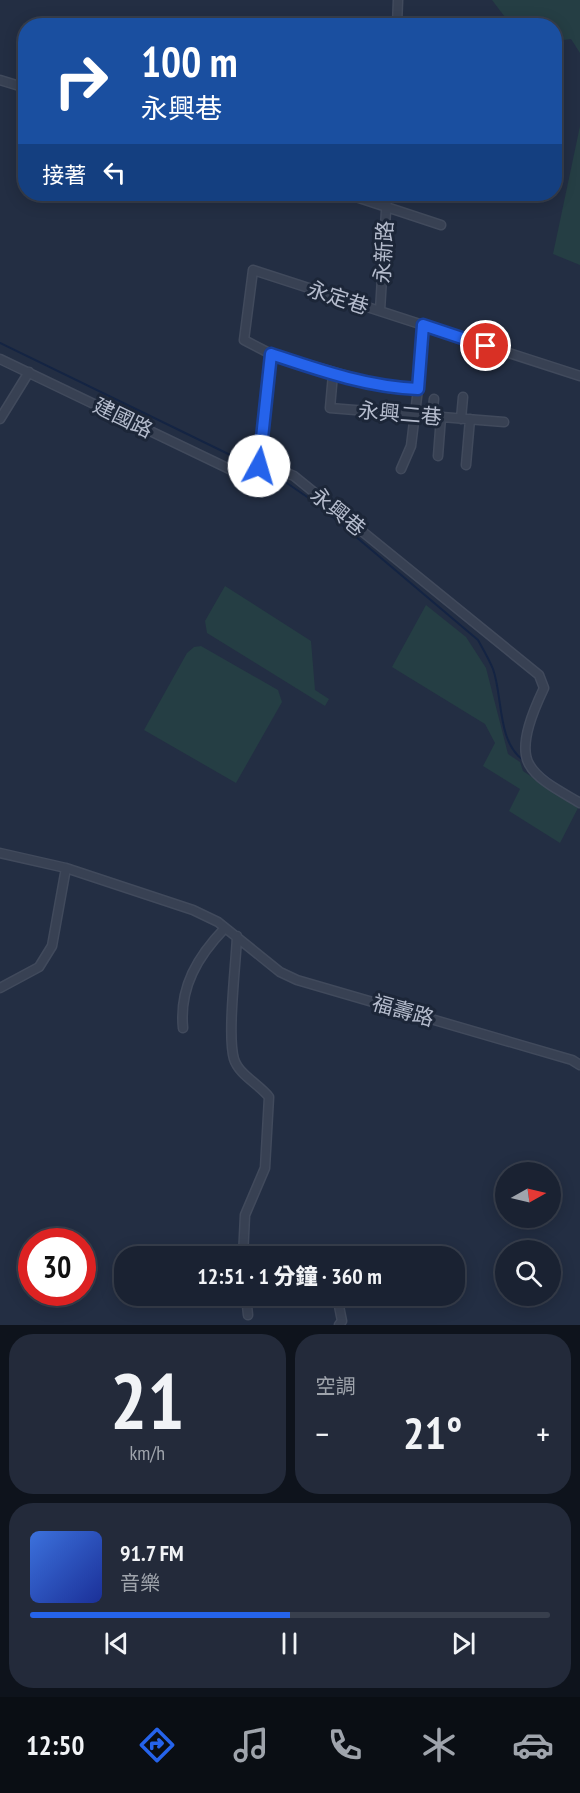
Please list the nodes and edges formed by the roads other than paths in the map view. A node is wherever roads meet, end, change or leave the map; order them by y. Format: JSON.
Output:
{"nodes":[{"id":1,"x":398,"y":0,"type":"edge"},
{"id":2,"x":397,"y":18,"type":"edge"},
{"id":3,"x":0,"y":80,"type":"edge"},
{"id":4,"x":18,"y":86,"type":"edge"},
{"id":5,"x":366,"y":201,"type":"edge"},
{"id":6,"x":386,"y":201,"type":"edge"},
{"id":7,"x":386,"y":208,"type":"junction"},
{"id":8,"x":441,"y":225,"type":"dead end"},
{"id":9,"x":380,"y":311,"type":"junction"},
{"id":10,"x":423,"y":325,"type":"junction"},
{"id":11,"x":271,"y":354,"type":"junction"},
{"id":12,"x":0,"y":359,"type":"edge"},
{"id":13,"x":29,"y":372,"type":"junction"},
{"id":14,"x":333,"y":374,"type":"junction"},
{"id":15,"x":580,"y":376,"type":"edge"},
{"id":16,"x":418,"y":389,"type":"junction"},
{"id":17,"x":463,"y":397,"type":"dead end"},
{"id":18,"x":434,"y":399,"type":"dead end"},
{"id":19,"x":416,"y":415,"type":"junction"},
{"id":20,"x":437,"y":417,"type":"junction"},
{"id":21,"x":0,"y":419,"type":"edge"},
{"id":22,"x":466,"y":419,"type":"junction"},
{"id":23,"x":504,"y":422,"type":"dead end"},
{"id":24,"x":438,"y":456,"type":"dead end"},
{"id":25,"x":466,"y":465,"type":"dead end"},
{"id":26,"x":258,"y":466,"type":"junction"},
{"id":27,"x":401,"y":469,"type":"dead end"},
{"id":28,"x":580,"y":803,"type":"edge"},
{"id":29,"x":0,"y":853,"type":"edge"},
{"id":30,"x":66,"y":867,"type":"junction"},
{"id":31,"x":225,"y":927,"type":"junction"},
{"id":32,"x":237,"y":936,"type":"junction"},
{"id":33,"x":0,"y":988,"type":"edge"},
{"id":34,"x":183,"y":1028,"type":"dead end"},
{"id":35,"x":579,"y":1063,"type":"edge"},
{"id":36,"x":244,"y":1246,"type":"edge"},
{"id":37,"x":247,"y":1306,"type":"edge"},
{"id":38,"x":339,"y":1306,"type":"edge"},
{"id":39,"x":248,"y":1315,"type":"dead end"},
{"id":40,"x":339,"y":1325,"type":"edge"}],
"edges":[{"from":1,"to":2,"type":"street"},
{"from":3,"to":4,"type":"street"},
{"from":5,"to":7,"type":"street"},
{"from":6,"to":7,"type":"street","name":"永新路"},
{"from":7,"to":8,"type":"street"},
{"from":7,"to":9,"type":"street","name":"永新路"},
{"from":9,"to":10,"type":"street","name":"永定巷"},
{"from":9,"to":11,"type":"street","name":"永定巷"},
{"from":10,"to":15,"type":"street","name":"永定巷"},
{"from":10,"to":16,"type":"street"},
{"from":11,"to":14,"type":"street"},
{"from":11,"to":26,"type":"street"},
{"from":12,"to":13,"type":"street","name":"建國路"},
{"from":13,"to":21,"type":"street"},
{"from":13,"to":26,"type":"street","name":"建國路"},
{"from":14,"to":16,"type":"street"},
{"from":14,"to":19,"type":"street","name":"永興二巷"},
{"from":16,"to":19,"type":"street"},
{"from":17,"to":22,"type":"street"},
{"from":18,"to":20,"type":"street"},
{"from":19,"to":20,"type":"street","name":"永興二巷"},
{"from":19,"to":27,"type":"street"},
{"from":20,"to":22,"type":"street","name":"永興二巷"},
{"from":20,"to":24,"type":"street"},
{"from":22,"to":23,"type":"street","name":"永興二巷"},
{"from":22,"to":25,"type":"street"},
{"from":26,"to":28,"type":"street","name":"永興巷"},
{"from":29,"to":30,"type":"street","name":"福壽路"},
{"from":30,"to":31,"type":"street","name":"福壽路"},
{"from":30,"to":33,"type":"street"},
{"from":31,"to":32,"type":"street","name":"福壽路"},
{"from":31,"to":34,"type":"street"},
{"from":32,"to":35,"type":"street","name":"福壽路"},
{"from":32,"to":36,"type":"street"},
{"from":37,"to":39,"type":"street"},
{"from":38,"to":40,"type":"street"}]}
